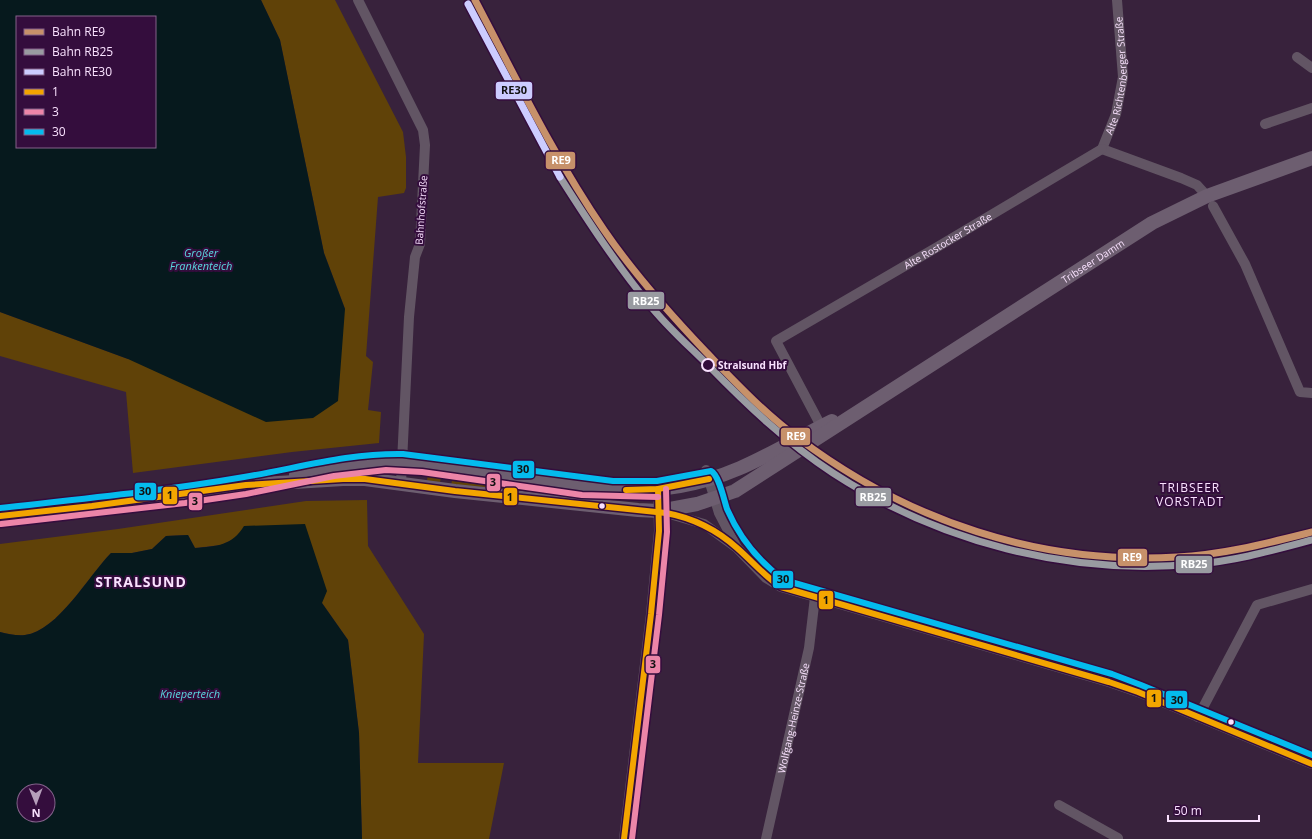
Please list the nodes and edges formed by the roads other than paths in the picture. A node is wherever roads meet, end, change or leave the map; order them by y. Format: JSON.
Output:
{"nodes":[{"id":1,"x":358,"y":0,"type":"edge"},
{"id":2,"x":1117,"y":0,"type":"edge"},
{"id":3,"x":1297,"y":57,"type":"dead end"},
{"id":4,"x":1312,"y":68,"type":"edge"},
{"id":5,"x":1312,"y":108,"type":"edge"},
{"id":6,"x":1264,"y":124,"type":"dead end"},
{"id":7,"x":1102,"y":149,"type":"junction"},
{"id":8,"x":1312,"y":158,"type":"edge"},
{"id":9,"x":1210,"y":201,"type":"junction"},
{"id":10,"x":1312,"y":393,"type":"edge"},
{"id":11,"x":888,"y":394,"type":"junction"},
{"id":12,"x":821,"y":426,"type":"junction"},
{"id":13,"x":402,"y":462,"type":"junction"},
{"id":14,"x":707,"y":474,"type":"junction"},
{"id":15,"x":401,"y":483,"type":"junction"},
{"id":16,"x":246,"y":486,"type":"junction"},
{"id":17,"x":658,"y":489,"type":"junction"},
{"id":18,"x":715,"y":500,"type":"junction"},
{"id":19,"x":659,"y":511,"type":"junction"},
{"id":20,"x":0,"y":516,"type":"edge"},
{"id":21,"x":737,"y":548,"type":"junction"},
{"id":22,"x":1312,"y":589,"type":"edge"},
{"id":23,"x":815,"y":597,"type":"junction"},
{"id":24,"x":1198,"y":717,"type":"junction"},
{"id":25,"x":1312,"y":764,"type":"edge"},
{"id":26,"x":1059,"y":805,"type":"dead end"},
{"id":27,"x":624,"y":839,"type":"edge"},
{"id":28,"x":766,"y":839,"type":"edge"},
{"id":29,"x":1118,"y":839,"type":"edge"}],
"edges":[{"from":1,"to":13,"type":"street","name":"Bahnhofstraße"},
{"from":2,"to":7,"type":"street","name":"Alte Richtenberger Straße"},
{"from":3,"to":4,"type":"street"},
{"from":5,"to":6,"type":"street"},
{"from":7,"to":9,"type":"street"},
{"from":7,"to":12,"type":"street","name":"Alte Rostocker Straße"},
{"from":8,"to":9,"type":"main road","name":"Tribseer Damm"},
{"from":9,"to":10,"type":"street"},
{"from":9,"to":11,"type":"main road","name":"Tribseer Damm"},
{"from":11,"to":12,"type":"main road","name":"Tribseer Damm"},
{"from":11,"to":18,"type":"main road","name":"Tribseer Damm"},
{"from":12,"to":14,"type":"main road","name":"Tribseer Damm"},
{"from":13,"to":15,"type":"street","name":"Bahnhofstraße"},
{"from":13,"to":16,"type":"main road","name":"Tribseer Damm"},
{"from":13,"to":17,"type":"main road","name":"Tribseer Damm"},
{"from":14,"to":17,"type":"main road","name":"Tribseer Damm"},
{"from":14,"to":18,"type":"street"},
{"from":15,"to":16,"type":"main road","name":"Tribseer Damm"},
{"from":15,"to":19,"type":"main road","name":"Tribseer Damm"},
{"from":16,"to":20,"type":"main road","name":"Tribseer Damm"},
{"from":17,"to":19,"type":"street"},
{"from":18,"to":19,"type":"main road","name":"Tribseer Damm"},
{"from":18,"to":21,"type":"street"},
{"from":19,"to":21,"type":"street"},
{"from":19,"to":27,"type":"street"},
{"from":21,"to":23,"type":"street"},
{"from":22,"to":24,"type":"street"},
{"from":23,"to":24,"type":"street"},
{"from":23,"to":28,"type":"street","name":"Wolfgang-Heinze-Straße"},
{"from":24,"to":25,"type":"street"},
{"from":26,"to":29,"type":"street"}]}
